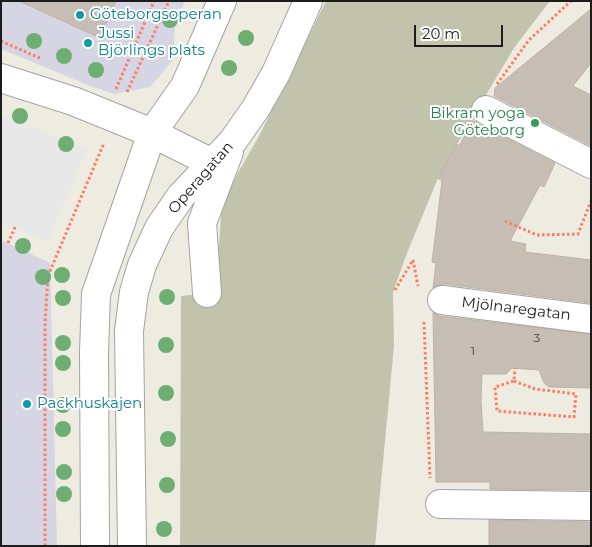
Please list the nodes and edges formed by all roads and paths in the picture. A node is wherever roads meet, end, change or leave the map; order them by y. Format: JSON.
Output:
{"nodes":[{"id":1,"x":154,"y":1,"type":"edge"},
{"id":2,"x":169,"y":1,"type":"edge"},
{"id":3,"x":222,"y":1,"type":"edge"},
{"id":4,"x":308,"y":1,"type":"edge"},
{"id":5,"x":571,"y":1,"type":"edge"},
{"id":6,"x":1,"y":78,"type":"edge"},
{"id":7,"x":486,"y":110,"type":"joint"},
{"id":8,"x":113,"y":117,"type":"junction"},
{"id":9,"x":152,"y":133,"type":"junction"},
{"id":10,"x":233,"y":141,"type":"junction"},
{"id":11,"x":212,"y":163,"type":"junction"},
{"id":12,"x":591,"y":164,"type":"edge"},
{"id":13,"x":591,"y":201,"type":"edge"},
{"id":14,"x":505,"y":221,"type":"dead end"},
{"id":15,"x":16,"y":225,"type":"dead end"},
{"id":16,"x":8,"y":243,"type":"dead end"},
{"id":17,"x":207,"y":294,"type":"dead end"},
{"id":18,"x":433,"y":308,"type":"joint"},
{"id":19,"x":591,"y":319,"type":"edge"},
{"id":20,"x":515,"y":368,"type":"dead end"},
{"id":21,"x":514,"y":381,"type":"junction"},
{"id":22,"x":440,"y":504,"type":"joint"},
{"id":23,"x":591,"y":506,"type":"edge"},
{"id":24,"x":45,"y":546,"type":"edge"},
{"id":25,"x":95,"y":546,"type":"edge"},
{"id":26,"x":132,"y":546,"type":"edge"}],
"edges":[{"from":1,"to":8,"type":"path"},
{"from":2,"to":8,"type":"path"},
{"from":3,"to":9,"type":"street"},
{"from":4,"to":10,"type":"street","name":"Operagatan"},
{"from":5,"to":7,"type":"path"},
{"from":6,"to":8,"type":"street"},
{"from":7,"to":12,"type":"street"},
{"from":8,"to":9,"type":"street"},
{"from":8,"to":24,"type":"path"},
{"from":9,"to":11,"type":"street"},
{"from":9,"to":25,"type":"street"},
{"from":10,"to":11,"type":"street","name":"Operagatan"},
{"from":10,"to":17,"type":"street"},
{"from":11,"to":26,"type":"street","name":"Operagatan"},
{"from":13,"to":14,"type":"path"},
{"from":15,"to":16,"type":"path"},
{"from":18,"to":19,"type":"street","name":"Mjölnaregatan"},
{"from":18,"to":22,"type":"path"},
{"from":20,"to":21,"type":"path"},
{"from":21,"to":21,"type":"path"},
{"from":22,"to":23,"type":"street"}]}
